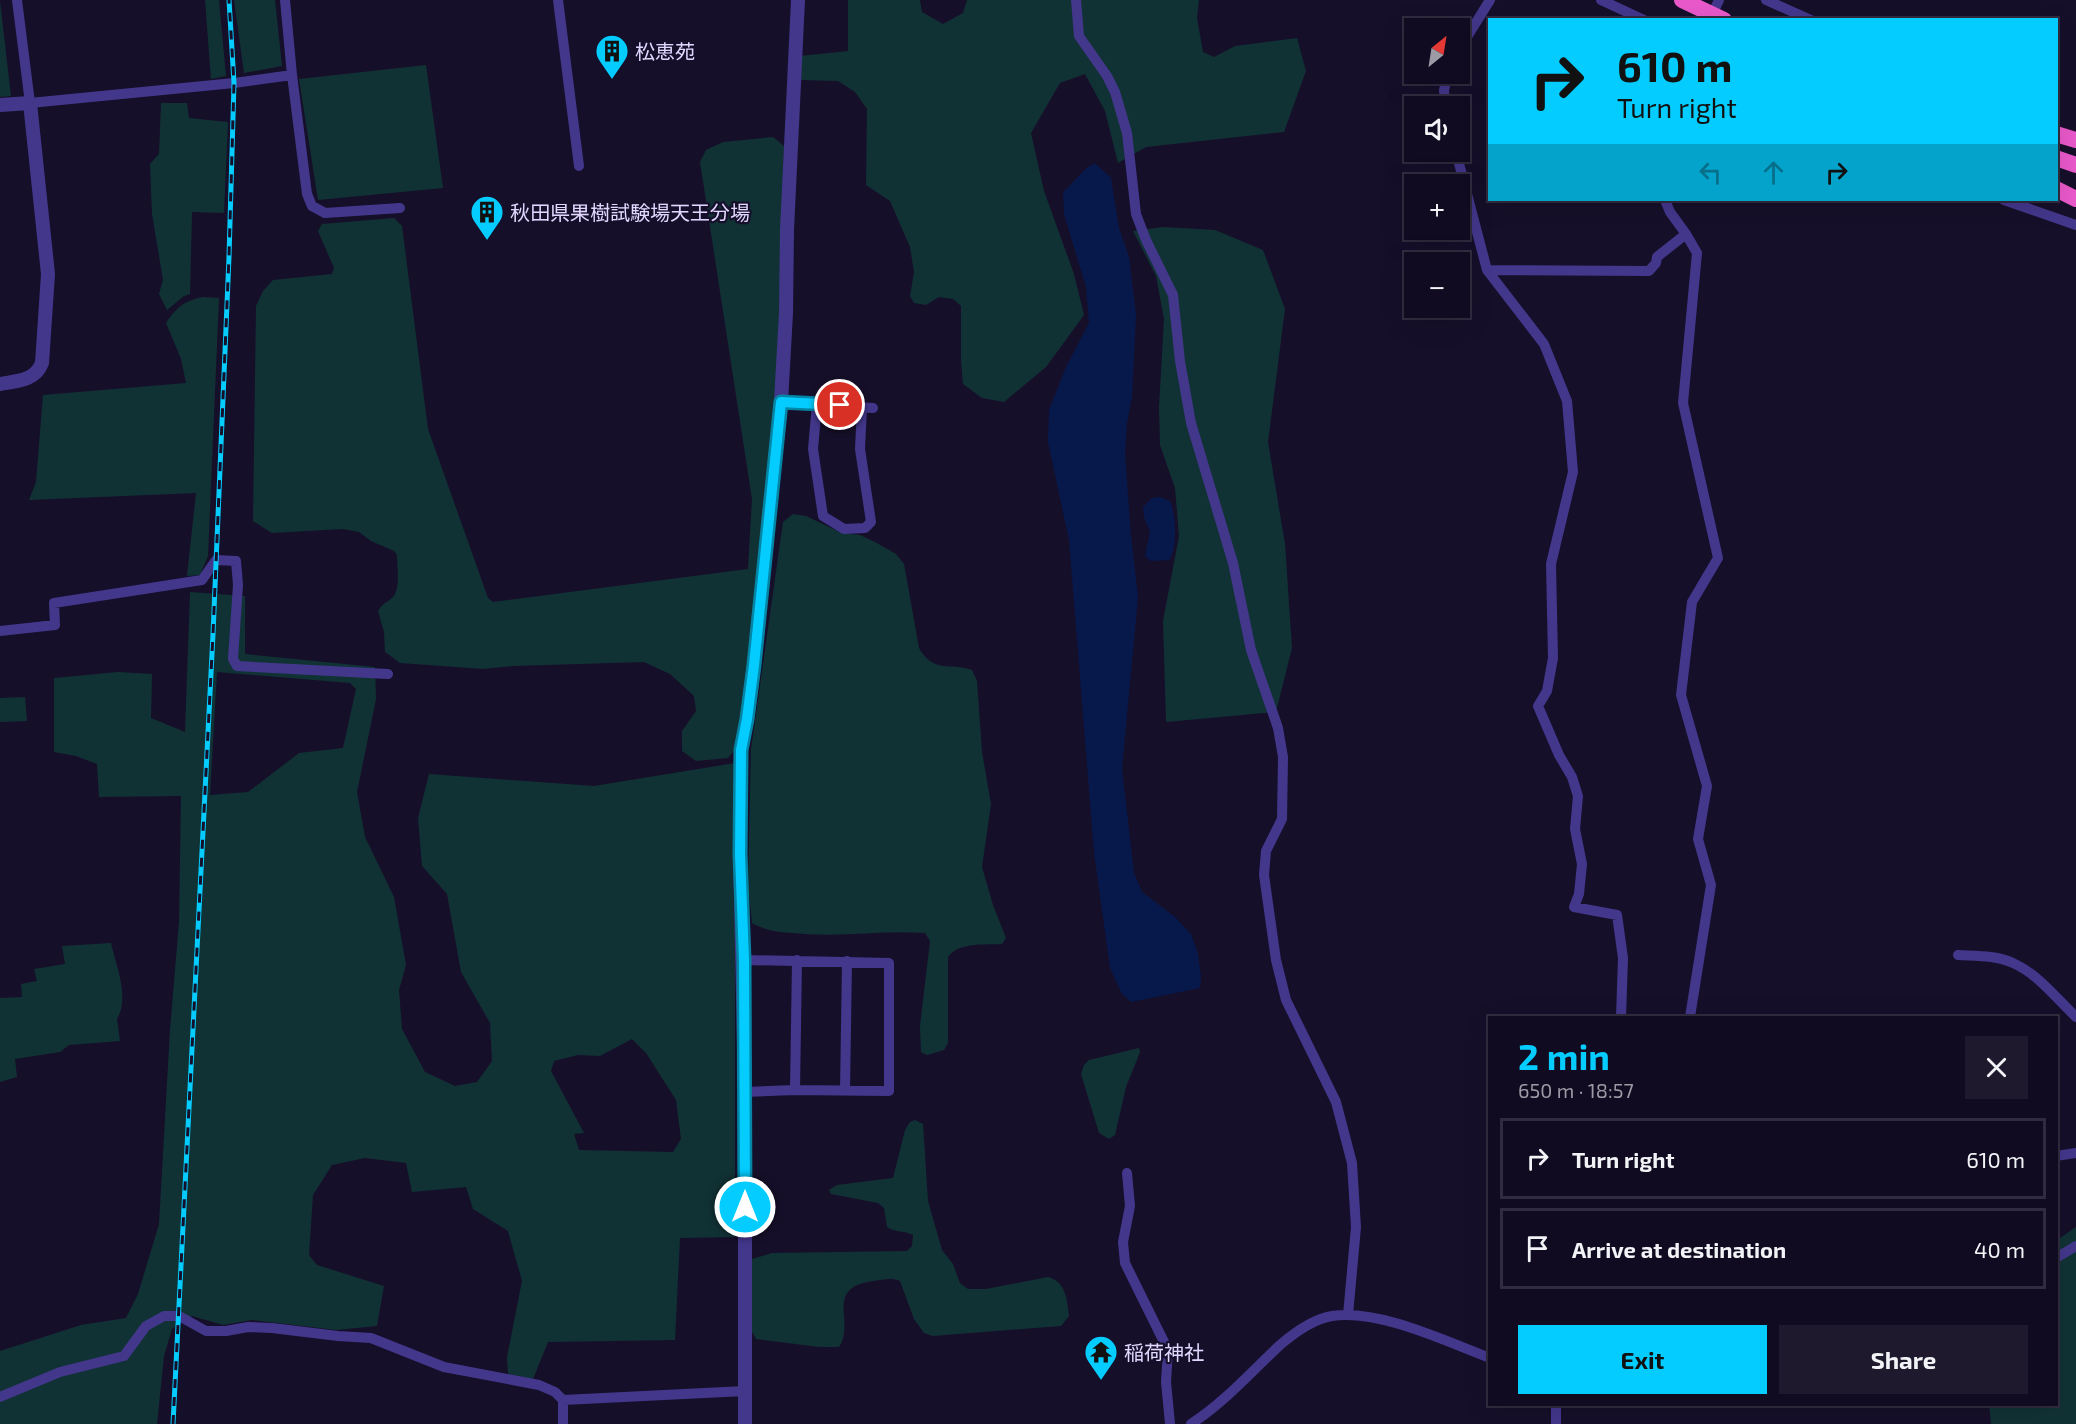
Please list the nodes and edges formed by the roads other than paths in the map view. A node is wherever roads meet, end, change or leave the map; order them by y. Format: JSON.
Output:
{"nodes":[{"id":1,"x":17,"y":0,"type":"edge"},
{"id":2,"x":285,"y":0,"type":"edge"},
{"id":3,"x":558,"y":0,"type":"edge"},
{"id":4,"x":798,"y":0,"type":"edge"},
{"id":5,"x":1076,"y":0,"type":"edge"},
{"id":6,"x":1490,"y":0,"type":"edge"},
{"id":7,"x":1601,"y":0,"type":"edge"},
{"id":8,"x":1682,"y":0,"type":"edge"},
{"id":9,"x":1766,"y":0,"type":"edge"},
{"id":10,"x":1717,"y":13,"type":"edge"},
{"id":11,"x":1640,"y":18,"type":"edge"},
{"id":12,"x":1806,"y":18,"type":"edge"},
{"id":13,"x":1470,"y":29,"type":"edge"},
{"id":14,"x":292,"y":75,"type":"junction"},
{"id":15,"x":30,"y":103,"type":"junction"},
{"id":16,"x":0,"y":105,"type":"edge"},
{"id":17,"x":2058,"y":135,"type":"edge"},
{"id":18,"x":2076,"y":140,"type":"edge"},
{"id":19,"x":2058,"y":159,"type":"edge"},
{"id":20,"x":1459,"y":162,"type":"edge"},
{"id":21,"x":2076,"y":165,"type":"edge"},
{"id":22,"x":579,"y":166,"type":"dead end"},
{"id":23,"x":2058,"y":190,"type":"edge"},
{"id":24,"x":2076,"y":199,"type":"edge"},
{"id":25,"x":1665,"y":201,"type":"edge"},
{"id":26,"x":2007,"y":201,"type":"edge"},
{"id":27,"x":400,"y":208,"type":"dead end"},
{"id":28,"x":2076,"y":225,"type":"edge"},
{"id":29,"x":1686,"y":234,"type":"junction"},
{"id":30,"x":1487,"y":270,"type":"junction"},
{"id":31,"x":0,"y":384,"type":"edge"},
{"id":32,"x":781,"y":402,"type":"junction"},
{"id":33,"x":817,"y":404,"type":"junction"},
{"id":34,"x":0,"y":631,"type":"edge"},
{"id":35,"x":388,"y":674,"type":"dead end"},
{"id":36,"x":1958,"y":955,"type":"dead end"},
{"id":37,"x":744,"y":960,"type":"junction"},
{"id":38,"x":797,"y":960,"type":"junction"},
{"id":39,"x":847,"y":962,"type":"junction"},
{"id":40,"x":1621,"y":1016,"type":"edge"},
{"id":41,"x":1690,"y":1016,"type":"edge"},
{"id":42,"x":2076,"y":1017,"type":"edge"},
{"id":43,"x":795,"y":1090,"type":"junction"},
{"id":44,"x":845,"y":1091,"type":"junction"},
{"id":45,"x":745,"y":1092,"type":"junction"},
{"id":46,"x":2076,"y":1153,"type":"edge"},
{"id":47,"x":2058,"y":1156,"type":"edge"},
{"id":48,"x":1127,"y":1173,"type":"dead end"},
{"id":49,"x":2076,"y":1246,"type":"edge"},
{"id":50,"x":2058,"y":1257,"type":"edge"},
{"id":51,"x":1348,"y":1315,"type":"junction"},
{"id":52,"x":1488,"y":1357,"type":"edge"},
{"id":53,"x":745,"y":1391,"type":"junction"},
{"id":54,"x":0,"y":1397,"type":"edge"},
{"id":55,"x":563,"y":1400,"type":"junction"},
{"id":56,"x":1556,"y":1406,"type":"edge"},
{"id":57,"x":563,"y":1424,"type":"edge"},
{"id":58,"x":745,"y":1424,"type":"edge"},
{"id":59,"x":1170,"y":1424,"type":"edge"},
{"id":60,"x":1191,"y":1424,"type":"edge"},
{"id":61,"x":1556,"y":1424,"type":"edge"}],
"edges":[{"from":1,"to":15,"type":"street"},
{"from":2,"to":14,"type":"street"},
{"from":3,"to":22,"type":"street"},
{"from":4,"to":32,"type":"street"},
{"from":5,"to":51,"type":"street"},
{"from":6,"to":13,"type":"street"},
{"from":7,"to":11,"type":"street"},
{"from":8,"to":10,"type":"highway"},
{"from":9,"to":12,"type":"street"},
{"from":14,"to":15,"type":"street"},
{"from":14,"to":27,"type":"street"},
{"from":15,"to":16,"type":"street"},
{"from":15,"to":31,"type":"street"},
{"from":17,"to":18,"type":"highway"},
{"from":19,"to":21,"type":"highway"},
{"from":20,"to":30,"type":"street"},
{"from":23,"to":24,"type":"highway"},
{"from":25,"to":29,"type":"street"},
{"from":26,"to":28,"type":"street"},
{"from":29,"to":30,"type":"street"},
{"from":29,"to":41,"type":"street"},
{"from":30,"to":40,"type":"street"},
{"from":32,"to":33,"type":"street"},
{"from":32,"to":37,"type":"street"},
{"from":33,"to":33,"type":"street"},
{"from":34,"to":35,"type":"street"},
{"from":36,"to":42,"type":"street"},
{"from":37,"to":38,"type":"street"},
{"from":37,"to":45,"type":"street"},
{"from":38,"to":39,"type":"street"},
{"from":38,"to":43,"type":"street"},
{"from":39,"to":44,"type":"street"},
{"from":39,"to":44,"type":"street"},
{"from":43,"to":44,"type":"street"},
{"from":43,"to":45,"type":"street"},
{"from":45,"to":53,"type":"street"},
{"from":46,"to":47,"type":"street"},
{"from":48,"to":59,"type":"street"},
{"from":49,"to":50,"type":"street"},
{"from":51,"to":52,"type":"street"},
{"from":51,"to":60,"type":"street"},
{"from":53,"to":55,"type":"street"},
{"from":53,"to":58,"type":"street"},
{"from":54,"to":55,"type":"street"},
{"from":55,"to":57,"type":"street"},
{"from":56,"to":61,"type":"street"}]}
